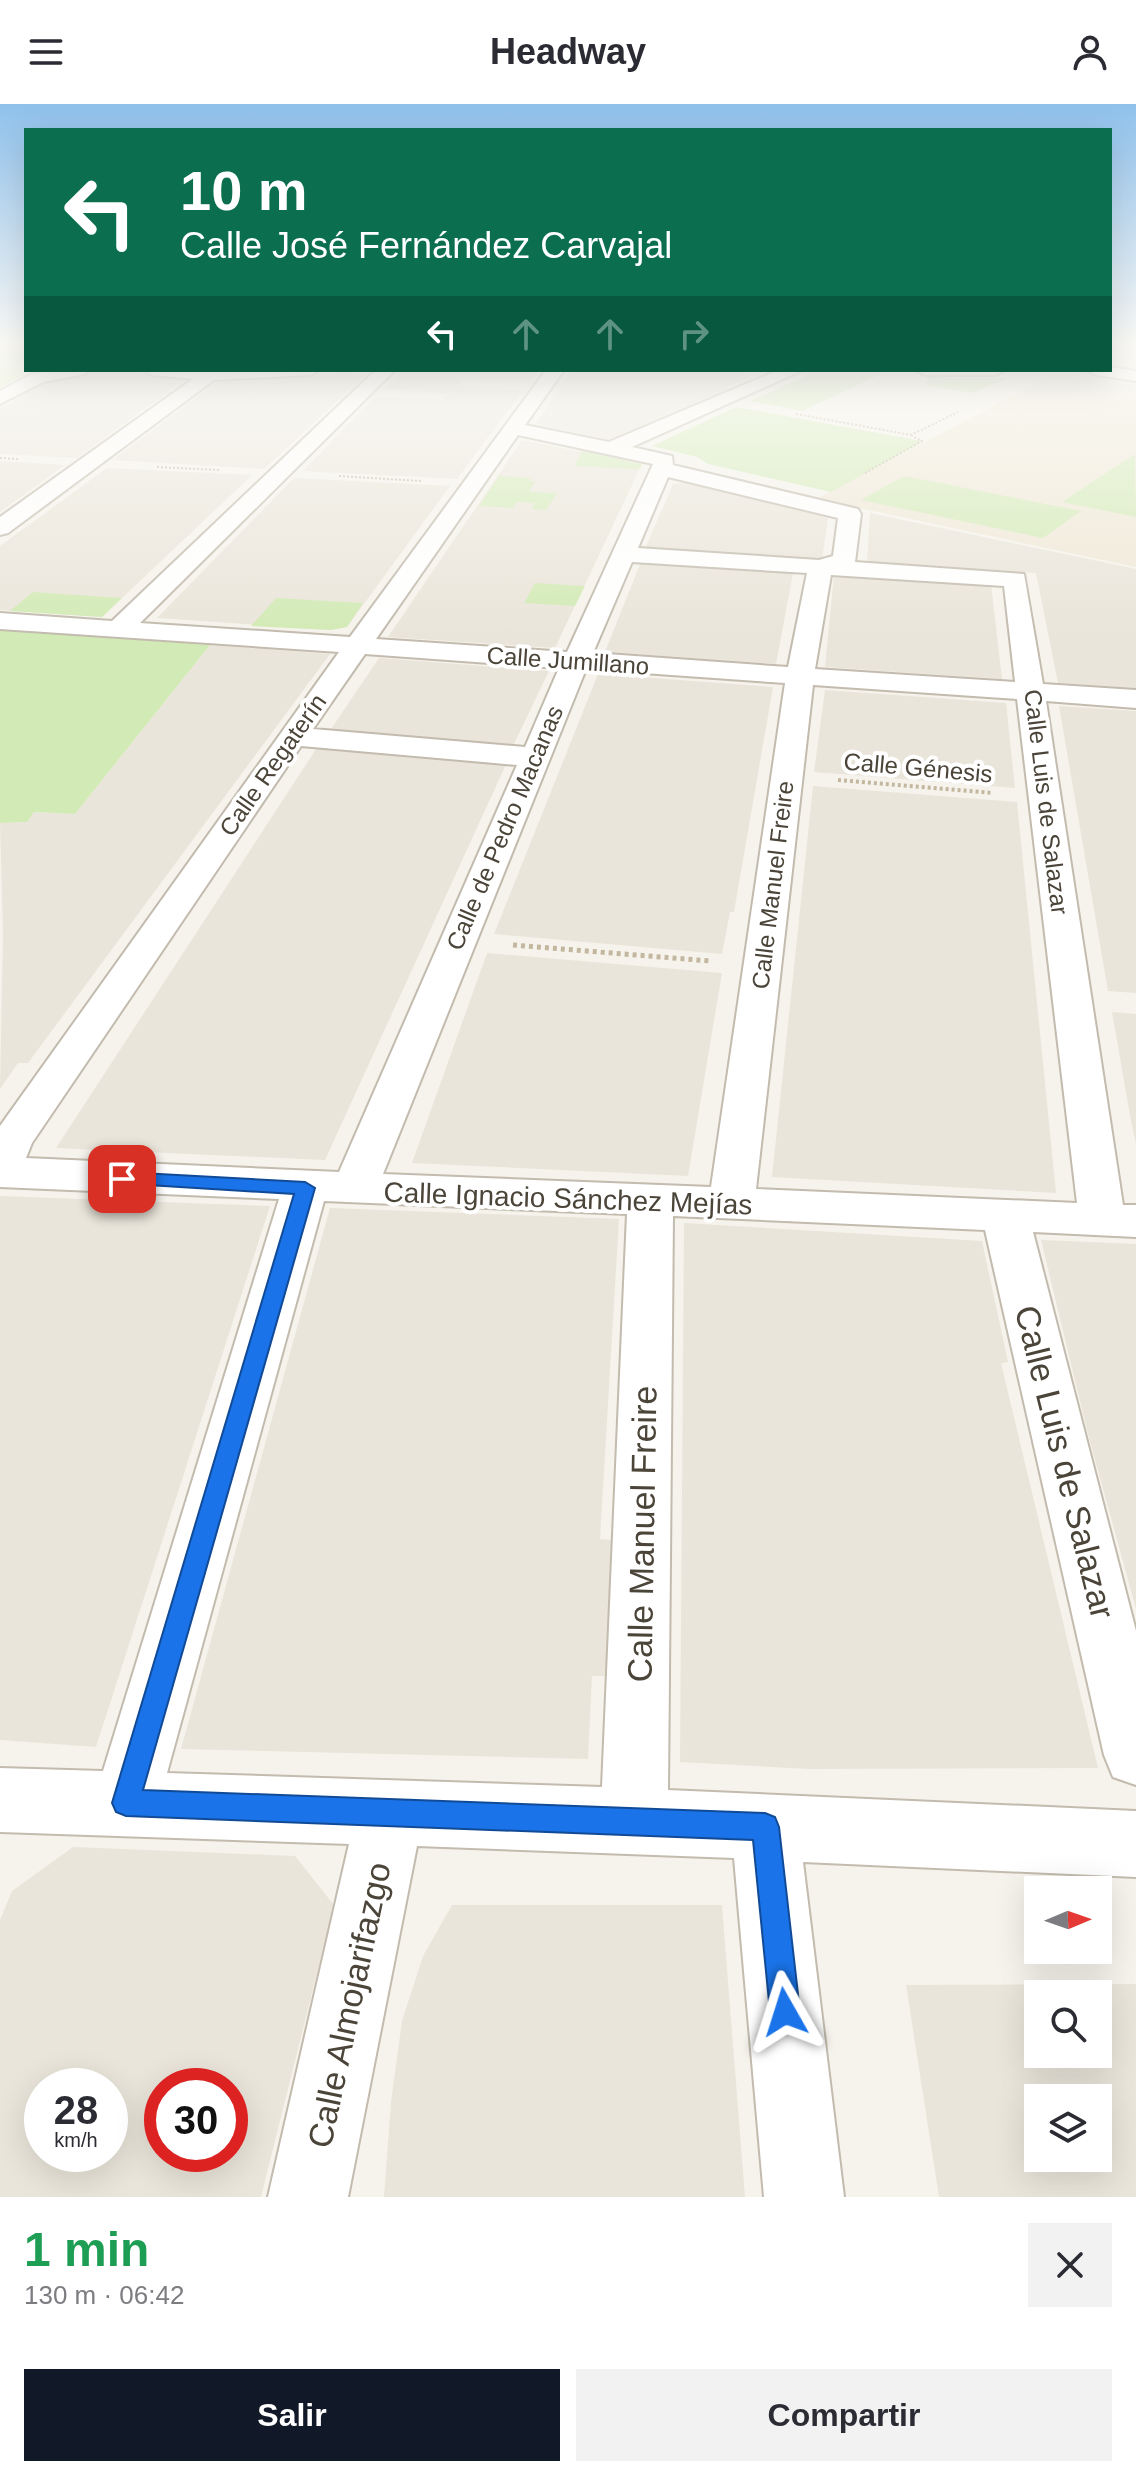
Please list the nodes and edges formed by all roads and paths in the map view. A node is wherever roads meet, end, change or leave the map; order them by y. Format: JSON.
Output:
{"nodes":[{"id":1,"x":120,"y":441,"type":"edge"},
{"id":2,"x":313,"y":441,"type":"edge"},
{"id":3,"x":503,"y":441,"type":"edge"},
{"id":4,"x":576,"y":441,"type":"edge"},
{"id":5,"x":630,"y":441,"type":"edge"},
{"id":6,"x":921,"y":441,"type":"edge"},
{"id":7,"x":613,"y":448,"type":"junction"},
{"id":8,"x":147,"y":466,"type":"dead end"},
{"id":9,"x":662,"y":469,"type":"junction"},
{"id":10,"x":222,"y":470,"type":"dead end"},
{"id":11,"x":344,"y":477,"type":"dead end"},
{"id":12,"x":409,"y":480,"type":"dead end"},
{"id":13,"x":807,"y":504,"type":"junction"},
{"id":14,"x":0,"y":528,"type":"edge"},
{"id":15,"x":623,"y":554,"type":"junction"},
{"id":16,"x":820,"y":567,"type":"junction"},
{"id":17,"x":0,"y":621,"type":"edge"},
{"id":18,"x":119,"y":629,"type":"junction"},
{"id":19,"x":358,"y":645,"type":"junction"},
{"id":20,"x":576,"y":661,"type":"junction"},
{"id":21,"x":800,"y":677,"type":"junction"},
{"id":22,"x":1033,"y":693,"type":"junction"},
{"id":23,"x":1136,"y":699,"type":"edge"},
{"id":24,"x":293,"y":736,"type":"junction"},
{"id":25,"x":536,"y":757,"type":"junction"},
{"id":26,"x":788,"y":776,"type":"junction"},
{"id":27,"x":1045,"y":797,"type":"junction"},
{"id":28,"x":458,"y":941,"type":"junction"},
{"id":29,"x":763,"y":966,"type":"junction"},
{"id":30,"x":0,"y":1166,"type":"edge"},
{"id":31,"x":0,"y":1172,"type":"edge"},
{"id":32,"x":330,"y":1189,"type":"junction"},
{"id":33,"x":650,"y":1200,"type":"junction"},
{"id":34,"x":731,"y":1204,"type":"junction"},
{"id":35,"x":1005,"y":1215,"type":"junction"},
{"id":36,"x":1119,"y":1220,"type":"edge"},
{"id":37,"x":1136,"y":1755,"type":"edge"},
{"id":38,"x":126,"y":1803,"type":"junction"},
{"id":39,"x":5,"y":1812,"type":"edge"},
{"id":40,"x":390,"y":1812,"type":"junction"},
{"id":41,"x":634,"y":1821,"type":"junction"},
{"id":42,"x":765,"y":1827,"type":"junction"},
{"id":43,"x":1136,"y":1844,"type":"edge"},
{"id":44,"x":308,"y":2197,"type":"edge"},
{"id":45,"x":804,"y":2197,"type":"edge"}],
"edges":[{"from":1,"to":14,"type":"street"},
{"from":2,"to":18,"type":"street"},
{"from":3,"to":19,"type":"street","name":"Calle Regaterín"},
{"from":4,"to":7,"type":"street"},
{"from":5,"to":7,"type":"street"},
{"from":6,"to":13,"type":"path"},
{"from":7,"to":9,"type":"street"},
{"from":8,"to":10,"type":"path"},
{"from":9,"to":13,"type":"street"},
{"from":9,"to":15,"type":"street","name":"Calle de Pedro Macanas"},
{"from":11,"to":12,"type":"path"},
{"from":13,"to":16,"type":"street"},
{"from":15,"to":16,"type":"street"},
{"from":15,"to":20,"type":"street","name":"Calle de Pedro Macanas"},
{"from":16,"to":21,"type":"street","name":"Calle Manuel Freire"},
{"from":16,"to":22,"type":"street","name":"Calle Luis de Salazar"},
{"from":17,"to":18,"type":"street","name":"Calle Jumillano"},
{"from":18,"to":19,"type":"street","name":"Calle Jumillano"},
{"from":19,"to":20,"type":"street","name":"Calle Jumillano"},
{"from":19,"to":24,"type":"street","name":"Calle Regaterín"},
{"from":20,"to":21,"type":"street","name":"Calle Jumillano"},
{"from":20,"to":25,"type":"street","name":"Calle de Pedro Macanas"},
{"from":21,"to":22,"type":"street","name":"Calle Jumillano"},
{"from":21,"to":26,"type":"street","name":"Calle Manuel Freire"},
{"from":22,"to":23,"type":"street","name":"Calle Jumillano"},
{"from":22,"to":27,"type":"street","name":"Calle Luis de Salazar"},
{"from":24,"to":25,"type":"street"},
{"from":24,"to":30,"type":"street","name":"Calle Regaterín"},
{"from":25,"to":28,"type":"street","name":"Calle de Pedro Macanas"},
{"from":26,"to":27,"type":"path","name":"Calle Génesis"},
{"from":26,"to":29,"type":"street","name":"Calle Manuel Freire"},
{"from":27,"to":36,"type":"street","name":"Calle Luis de Salazar"},
{"from":28,"to":29,"type":"path"},
{"from":28,"to":32,"type":"street","name":"Calle de Pedro Macanas"},
{"from":29,"to":34,"type":"street","name":"Calle Manuel Freire"},
{"from":31,"to":32,"type":"street","name":"Calle Ignacio Sánchez Mejías"},
{"from":32,"to":33,"type":"street","name":"Calle Ignacio Sánchez Mejías"},
{"from":32,"to":38,"type":"street","name":"Calle de Pedro Macanas"},
{"from":33,"to":34,"type":"street","name":"Calle Ignacio Sánchez Mejías"},
{"from":33,"to":41,"type":"street","name":"Calle Manuel Freire"},
{"from":34,"to":35,"type":"street","name":"Calle Ignacio Sánchez Mejías"},
{"from":35,"to":36,"type":"street","name":"Calle Ignacio Sánchez Mejías"},
{"from":35,"to":37,"type":"street","name":"Calle Luis de Salazar"},
{"from":38,"to":39,"type":"street"},
{"from":38,"to":40,"type":"street"},
{"from":40,"to":41,"type":"street"},
{"from":40,"to":44,"type":"street","name":"Calle Almojarifazgo"},
{"from":41,"to":42,"type":"street"},
{"from":42,"to":43,"type":"street"},
{"from":42,"to":45,"type":"street"}]}
